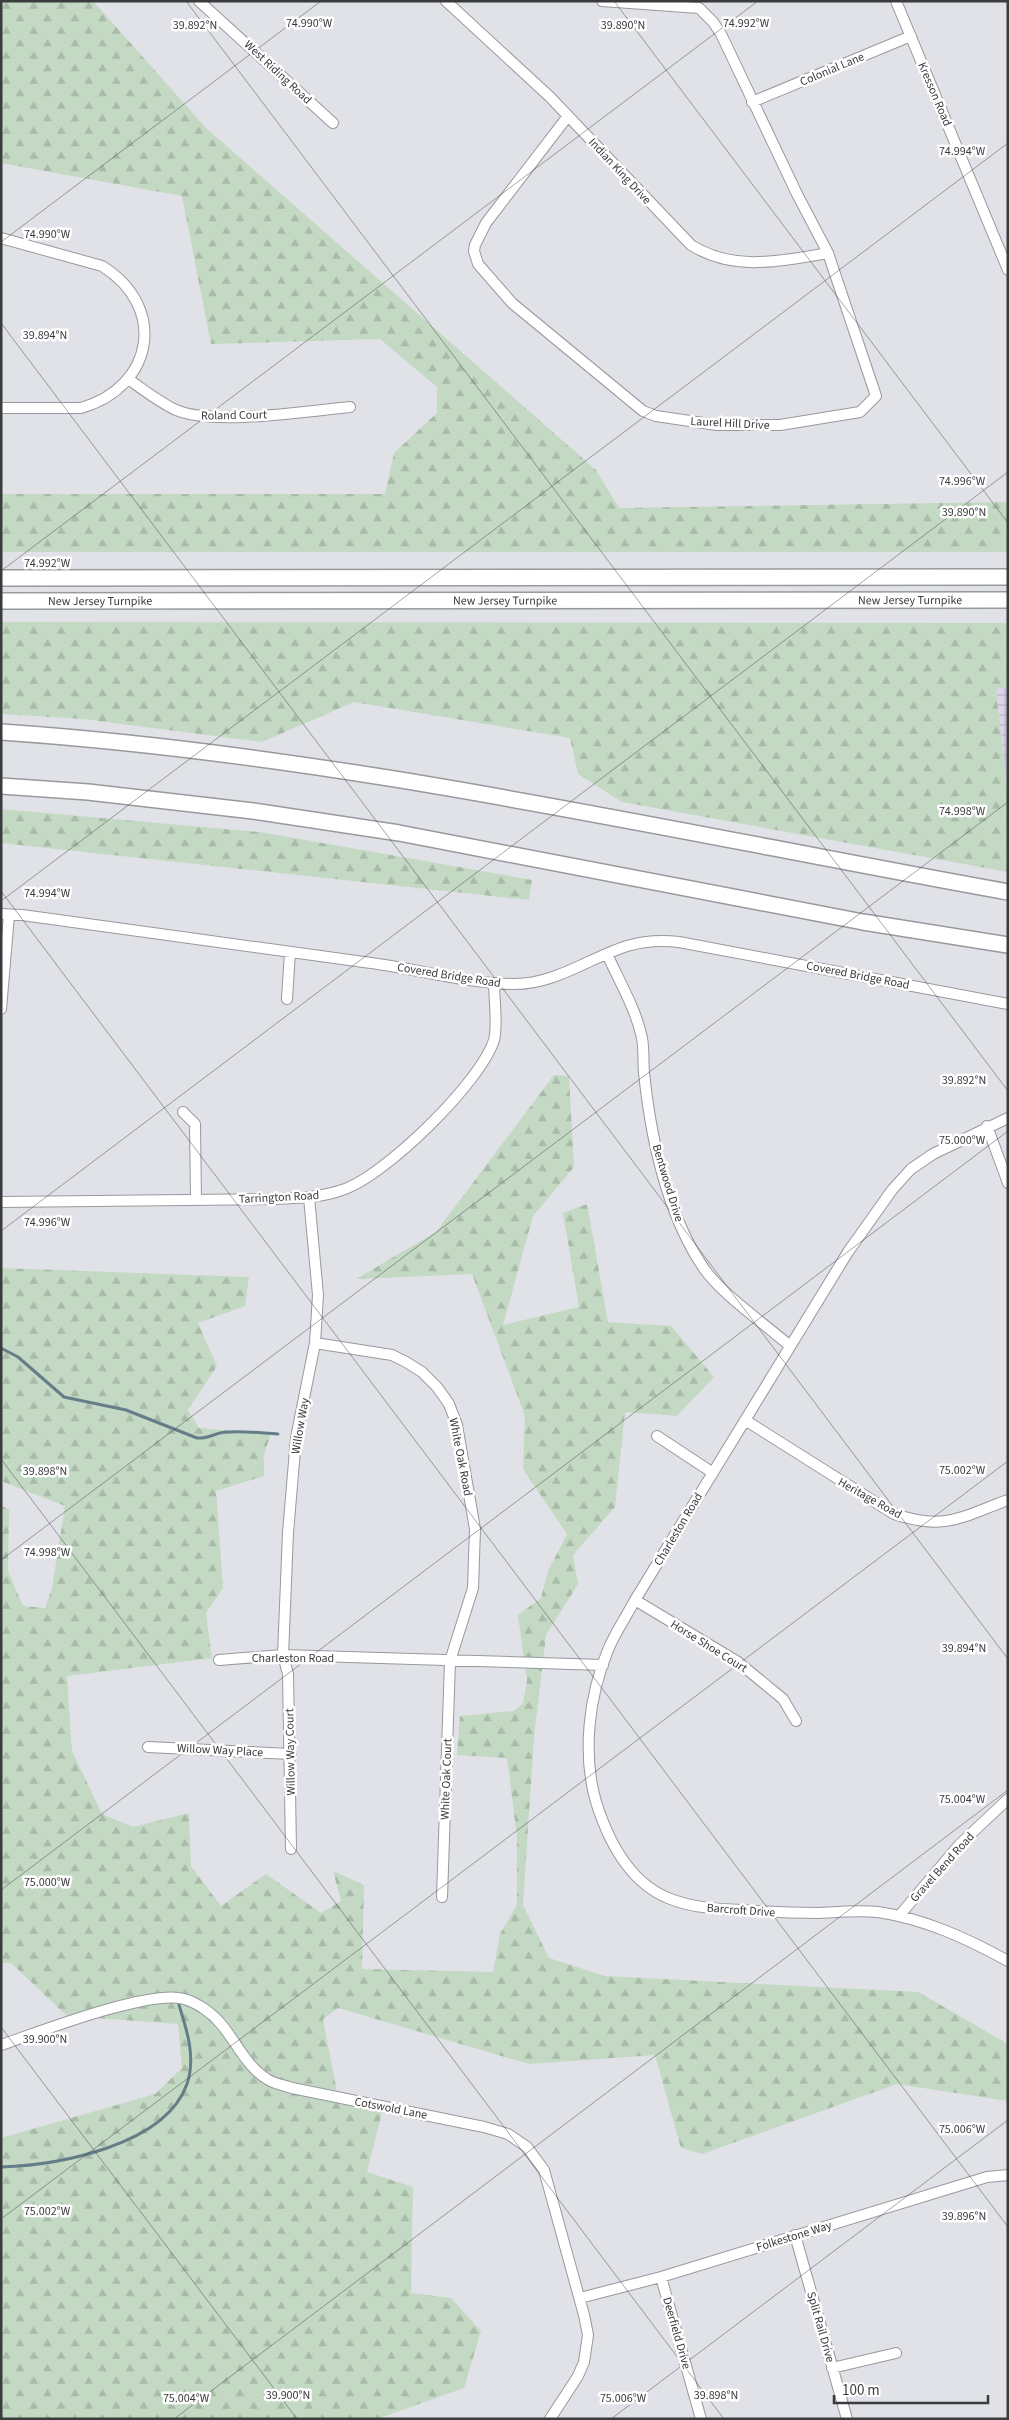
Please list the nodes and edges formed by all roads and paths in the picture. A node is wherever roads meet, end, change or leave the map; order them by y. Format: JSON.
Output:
{"nodes":[{"id":1,"x":199,"y":1,"type":"edge"},
{"id":2,"x":446,"y":1,"type":"edge"},
{"id":3,"x":602,"y":1,"type":"edge"},
{"id":4,"x":896,"y":1,"type":"edge"},
{"id":5,"x":911,"y":36,"type":"junction"},
{"id":6,"x":752,"y":102,"type":"junction"},
{"id":7,"x":568,"y":116,"type":"junction"},
{"id":8,"x":333,"y":123,"type":"dead end"},
{"id":9,"x":1,"y":238,"type":"edge"},
{"id":10,"x":828,"y":253,"type":"junction"},
{"id":11,"x":1008,"y":270,"type":"edge"},
{"id":12,"x":128,"y":378,"type":"junction"},
{"id":13,"x":1,"y":408,"type":"edge"},
{"id":14,"x":350,"y":408,"type":"dead end"},
{"id":15,"x":1008,"y":576,"type":"edge"},
{"id":16,"x":1,"y":578,"type":"edge"},
{"id":17,"x":1008,"y":600,"type":"edge"},
{"id":18,"x":1,"y":601,"type":"edge"},
{"id":19,"x":1,"y":732,"type":"edge"},
{"id":20,"x":1,"y":786,"type":"edge"},
{"id":21,"x":1008,"y":892,"type":"edge"},
{"id":22,"x":5,"y":914,"type":"edge"},
{"id":23,"x":1008,"y":945,"type":"edge"},
{"id":24,"x":290,"y":952,"type":"junction"},
{"id":25,"x":607,"y":954,"type":"junction"},
{"id":26,"x":494,"y":983,"type":"junction"},
{"id":27,"x":286,"y":1000,"type":"dead end"},
{"id":28,"x":1008,"y":1004,"type":"edge"},
{"id":29,"x":1,"y":1009,"type":"edge"},
{"id":30,"x":183,"y":1112,"type":"dead end"},
{"id":31,"x":1008,"y":1118,"type":"edge"},
{"id":32,"x":987,"y":1126,"type":"junction"},
{"id":33,"x":1008,"y":1183,"type":"edge"},
{"id":34,"x":309,"y":1197,"type":"junction"},
{"id":35,"x":196,"y":1200,"type":"junction"},
{"id":36,"x":1,"y":1202,"type":"edge"},
{"id":37,"x":316,"y":1343,"type":"junction"},
{"id":38,"x":790,"y":1346,"type":"junction"},
{"id":39,"x":745,"y":1420,"type":"junction"},
{"id":40,"x":657,"y":1436,"type":"dead end"},
{"id":41,"x":713,"y":1473,"type":"junction"},
{"id":42,"x":1008,"y":1500,"type":"edge"},
{"id":43,"x":635,"y":1600,"type":"junction"},
{"id":44,"x":283,"y":1655,"type":"junction"},
{"id":45,"x":219,"y":1660,"type":"dead end"},
{"id":46,"x":450,"y":1661,"type":"junction"},
{"id":47,"x":603,"y":1665,"type":"junction"},
{"id":48,"x":796,"y":1721,"type":"dead end"},
{"id":49,"x":148,"y":1747,"type":"dead end"},
{"id":50,"x":291,"y":1754,"type":"junction"},
{"id":51,"x":1008,"y":1799,"type":"edge"},
{"id":52,"x":291,"y":1849,"type":"dead end"},
{"id":53,"x":442,"y":1897,"type":"dead end"},
{"id":54,"x":899,"y":1916,"type":"junction"},
{"id":55,"x":1008,"y":1961,"type":"edge"},
{"id":56,"x":1,"y":2045,"type":"edge"},
{"id":57,"x":1008,"y":2175,"type":"edge"},
{"id":58,"x":795,"y":2236,"type":"junction"},
{"id":59,"x":661,"y":2277,"type":"junction"},
{"id":60,"x":580,"y":2298,"type":"junction"},
{"id":61,"x":896,"y":2353,"type":"dead end"},
{"id":62,"x":832,"y":2368,"type":"junction"},
{"id":63,"x":550,"y":2419,"type":"edge"},
{"id":64,"x":702,"y":2419,"type":"edge"},
{"id":65,"x":847,"y":2419,"type":"edge"}],
"edges":[{"from":1,"to":8,"type":"street","name":"West Riding Road"},
{"from":2,"to":7,"type":"street","name":"Indian King Drive"},
{"from":3,"to":6,"type":"street","name":"Laurel Hill Drive"},
{"from":4,"to":5,"type":"street","name":"Kresson Road"},
{"from":5,"to":6,"type":"street","name":"Colonial Lane"},
{"from":5,"to":11,"type":"street","name":"Kresson Road"},
{"from":6,"to":10,"type":"street","name":"Laurel Hill Drive"},
{"from":7,"to":10,"type":"street","name":"Indian King Drive"},
{"from":7,"to":10,"type":"street","name":"Laurel Hill Drive"},
{"from":9,"to":12,"type":"street"},
{"from":12,"to":13,"type":"street"},
{"from":12,"to":14,"type":"street","name":"Roland Court"},
{"from":15,"to":16,"type":"highway","name":"New Jersey Turnpike"},
{"from":17,"to":18,"type":"highway","name":"New Jersey Turnpike"},
{"from":19,"to":21,"type":"highway"},
{"from":20,"to":23,"type":"highway"},
{"from":22,"to":24,"type":"street","name":"Covered Bridge Road"},
{"from":22,"to":29,"type":"street"},
{"from":24,"to":26,"type":"street","name":"Covered Bridge Road"},
{"from":24,"to":27,"type":"street"},
{"from":25,"to":26,"type":"street","name":"Covered Bridge Road"},
{"from":25,"to":28,"type":"street","name":"Covered Bridge Road"},
{"from":25,"to":38,"type":"street","name":"Bentwood Drive"},
{"from":26,"to":34,"type":"street","name":"Tarrington Road"},
{"from":30,"to":35,"type":"street"},
{"from":31,"to":32,"type":"street","name":"Charleston Road"},
{"from":32,"to":33,"type":"street"},
{"from":32,"to":38,"type":"street","name":"Charleston Road"},
{"from":34,"to":35,"type":"street","name":"Tarrington Road"},
{"from":34,"to":37,"type":"street","name":"Willow Way"},
{"from":35,"to":36,"type":"street","name":"Tarrington Road"},
{"from":37,"to":44,"type":"street","name":"Willow Way"},
{"from":37,"to":46,"type":"street","name":"White Oak Road"},
{"from":38,"to":39,"type":"street","name":"Charleston Road"},
{"from":39,"to":41,"type":"street","name":"Charleston Road"},
{"from":39,"to":42,"type":"street","name":"Heritage Road"},
{"from":40,"to":41,"type":"street"},
{"from":41,"to":43,"type":"street","name":"Charleston Road"},
{"from":43,"to":47,"type":"street","name":"Charleston Road"},
{"from":43,"to":48,"type":"street","name":"Horse Shoe Court"},
{"from":44,"to":45,"type":"street","name":"Charleston Road"},
{"from":44,"to":46,"type":"street","name":"Charleston Road"},
{"from":44,"to":50,"type":"street","name":"Willow Way Court"},
{"from":46,"to":47,"type":"street","name":"Charleston Road"},
{"from":46,"to":53,"type":"street","name":"White Oak Court"},
{"from":47,"to":54,"type":"street","name":"Barcroft Drive"},
{"from":49,"to":50,"type":"street","name":"Willow Way Place"},
{"from":50,"to":52,"type":"street","name":"Willow Way Court"},
{"from":51,"to":54,"type":"street","name":"Gravel Bend Road"},
{"from":54,"to":55,"type":"street","name":"Barcroft Drive"},
{"from":56,"to":60,"type":"street","name":"Cotswold Lane"},
{"from":57,"to":58,"type":"street","name":"Folkestone Way"},
{"from":58,"to":59,"type":"street","name":"Folkestone Way"},
{"from":58,"to":62,"type":"street","name":"Split Rail Drive"},
{"from":59,"to":60,"type":"street","name":"Folkestone Way"},
{"from":59,"to":64,"type":"street","name":"Deerfield Drive"},
{"from":60,"to":63,"type":"street","name":"Cotswold Lane"},
{"from":61,"to":62,"type":"street"},
{"from":62,"to":65,"type":"street","name":"Split Rail Drive"}]}
